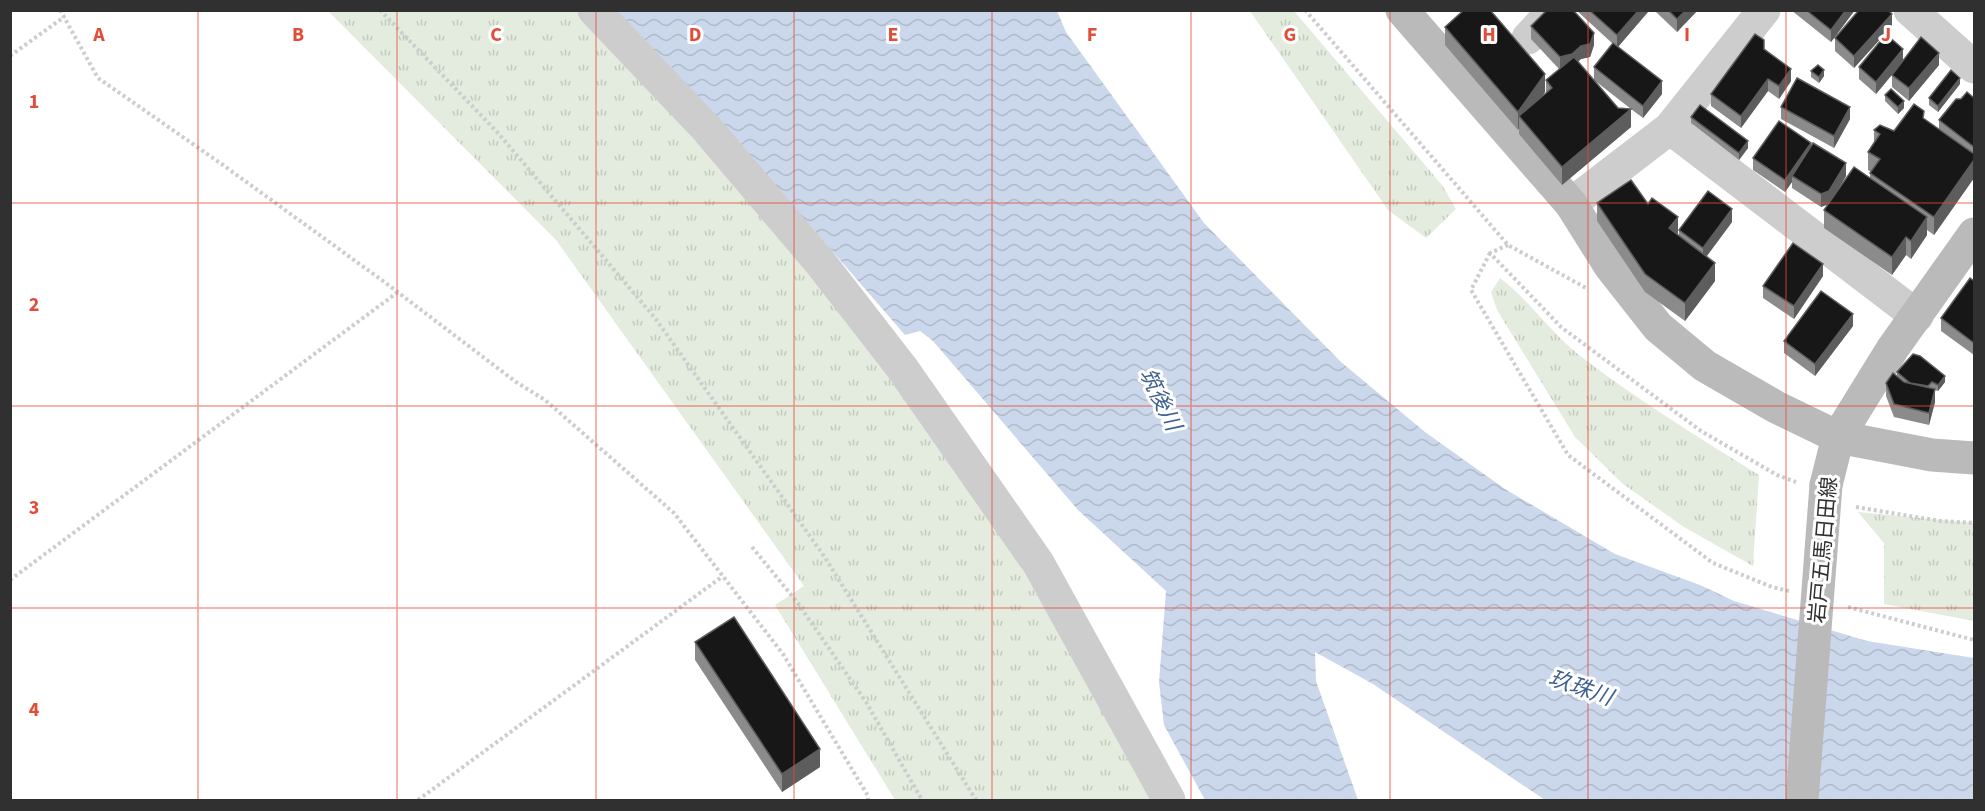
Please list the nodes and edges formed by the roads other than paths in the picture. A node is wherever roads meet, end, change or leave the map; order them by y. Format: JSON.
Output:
{"nodes":[{"id":1,"x":594,"y":10,"type":"edge"},
{"id":2,"x":1402,"y":10,"type":"edge"},
{"id":3,"x":1554,"y":10,"type":"edge"},
{"id":4,"x":1764,"y":10,"type":"edge"},
{"id":5,"x":1910,"y":10,"type":"edge"},
{"id":6,"x":1528,"y":38,"type":"dead end"},
{"id":7,"x":1974,"y":68,"type":"edge"},
{"id":8,"x":1670,"y":128,"type":"junction"},
{"id":9,"x":1570,"y":204,"type":"junction"},
{"id":10,"x":1974,"y":234,"type":"edge"},
{"id":11,"x":1917,"y":316,"type":"junction"},
{"id":12,"x":1838,"y":437,"type":"junction"},
{"id":13,"x":1974,"y":458,"type":"edge"},
{"id":14,"x":1169,"y":801,"type":"edge"},
{"id":15,"x":1802,"y":801,"type":"edge"}],
"edges":[{"from":1,"to":14,"type":"street"},
{"from":2,"to":9,"type":"street"},
{"from":3,"to":6,"type":"street"},
{"from":4,"to":8,"type":"street"},
{"from":5,"to":7,"type":"street"},
{"from":8,"to":9,"type":"street"},
{"from":8,"to":11,"type":"street"},
{"from":9,"to":12,"type":"street"},
{"from":10,"to":11,"type":"street","name":"岩戸五馬日田線"},
{"from":11,"to":12,"type":"street","name":"岩戸五馬日田線"},
{"from":12,"to":13,"type":"street"},
{"from":12,"to":15,"type":"street","name":"岩戸五馬日田線","bridge":true}]}
